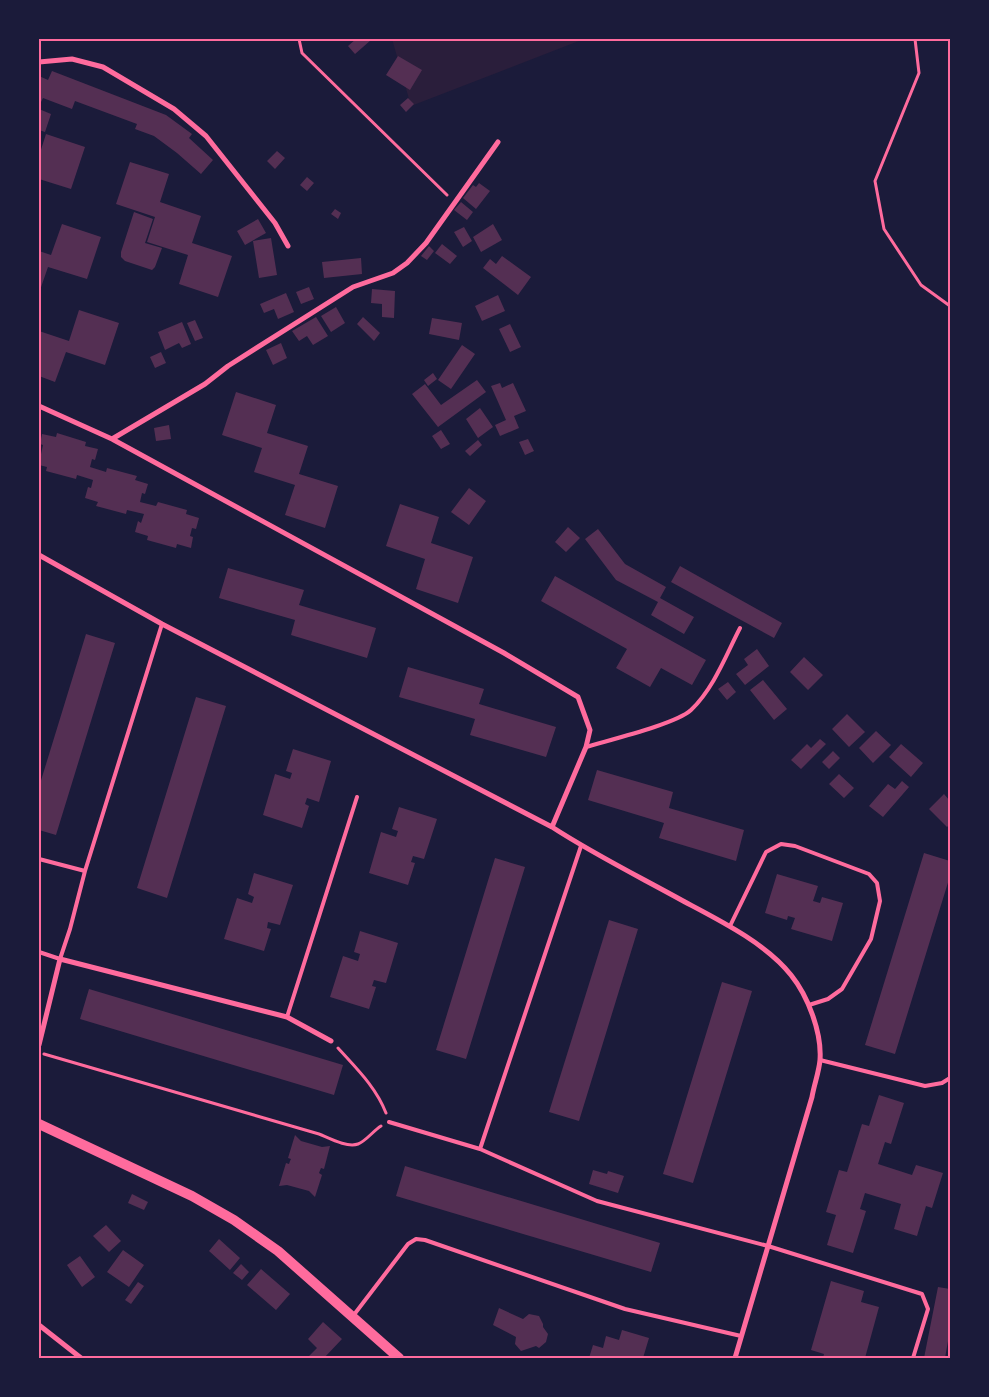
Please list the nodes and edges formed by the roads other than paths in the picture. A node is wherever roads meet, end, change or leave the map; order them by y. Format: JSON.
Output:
{"nodes":[{"id":1,"x":39,"y":62,"type":"edge"},
{"id":2,"x":498,"y":142,"type":"dead end"},
{"id":3,"x":288,"y":246,"type":"dead end"},
{"id":4,"x":39,"y":406,"type":"edge"},
{"id":5,"x":112,"y":439,"type":"junction"},
{"id":6,"x":39,"y":555,"type":"edge"},
{"id":7,"x":162,"y":624,"type":"junction"},
{"id":8,"x":740,"y":628,"type":"dead end"},
{"id":9,"x":586,"y":747,"type":"junction"},
{"id":10,"x":357,"y":797,"type":"dead end"},
{"id":11,"x":552,"y":827,"type":"junction"},
{"id":12,"x":581,"y":846,"type":"junction"},
{"id":13,"x":39,"y":859,"type":"edge"},
{"id":14,"x":85,"y":871,"type":"junction"},
{"id":15,"x":730,"y":926,"type":"junction"},
{"id":16,"x":39,"y":952,"type":"edge"},
{"id":17,"x":60,"y":958,"type":"junction"},
{"id":18,"x":809,"y":1005,"type":"junction"},
{"id":19,"x":287,"y":1018,"type":"junction"},
{"id":20,"x":332,"y":1041,"type":"road end"},
{"id":21,"x":39,"y":1045,"type":"edge"},
{"id":22,"x":820,"y":1060,"type":"junction"},
{"id":23,"x":950,"y":1078,"type":"edge"},
{"id":24,"x":389,"y":1122,"type":"road end"},
{"id":25,"x":39,"y":1124,"type":"edge"},
{"id":26,"x":480,"y":1149,"type":"junction"},
{"id":27,"x":768,"y":1246,"type":"junction"},
{"id":28,"x":353,"y":1316,"type":"junction"},
{"id":29,"x":39,"y":1325,"type":"edge"},
{"id":30,"x":741,"y":1336,"type":"junction"},
{"id":31,"x":81,"y":1358,"type":"edge"},
{"id":32,"x":399,"y":1358,"type":"edge"},
{"id":33,"x":735,"y":1358,"type":"edge"},
{"id":34,"x":913,"y":1358,"type":"edge"}],
"edges":[{"from":1,"to":3,"type":"street"},
{"from":2,"to":5,"type":"street"},
{"from":4,"to":5,"type":"street"},
{"from":5,"to":9,"type":"street"},
{"from":6,"to":7,"type":"street"},
{"from":7,"to":11,"type":"street"},
{"from":7,"to":14,"type":"lane"},
{"from":8,"to":9,"type":"lane"},
{"from":9,"to":11,"type":"street"},
{"from":10,"to":19,"type":"lane"},
{"from":11,"to":12,"type":"street"},
{"from":12,"to":15,"type":"street"},
{"from":12,"to":26,"type":"lane"},
{"from":13,"to":14,"type":"lane"},
{"from":14,"to":17,"type":"lane"},
{"from":15,"to":18,"type":"street"},
{"from":15,"to":18,"type":"lane"},
{"from":16,"to":17,"type":"lane"},
{"from":17,"to":19,"type":"street"},
{"from":17,"to":21,"type":"street"},
{"from":18,"to":22,"type":"street"},
{"from":19,"to":20,"type":"street"},
{"from":22,"to":23,"type":"lane"},
{"from":22,"to":27,"type":"street"},
{"from":24,"to":26,"type":"lane"},
{"from":25,"to":28,"type":"main road"},
{"from":26,"to":27,"type":"lane"},
{"from":27,"to":30,"type":"street"},
{"from":27,"to":34,"type":"lane"},
{"from":28,"to":30,"type":"lane"},
{"from":28,"to":32,"type":"main road"},
{"from":29,"to":31,"type":"street"},
{"from":30,"to":33,"type":"street"}]}
